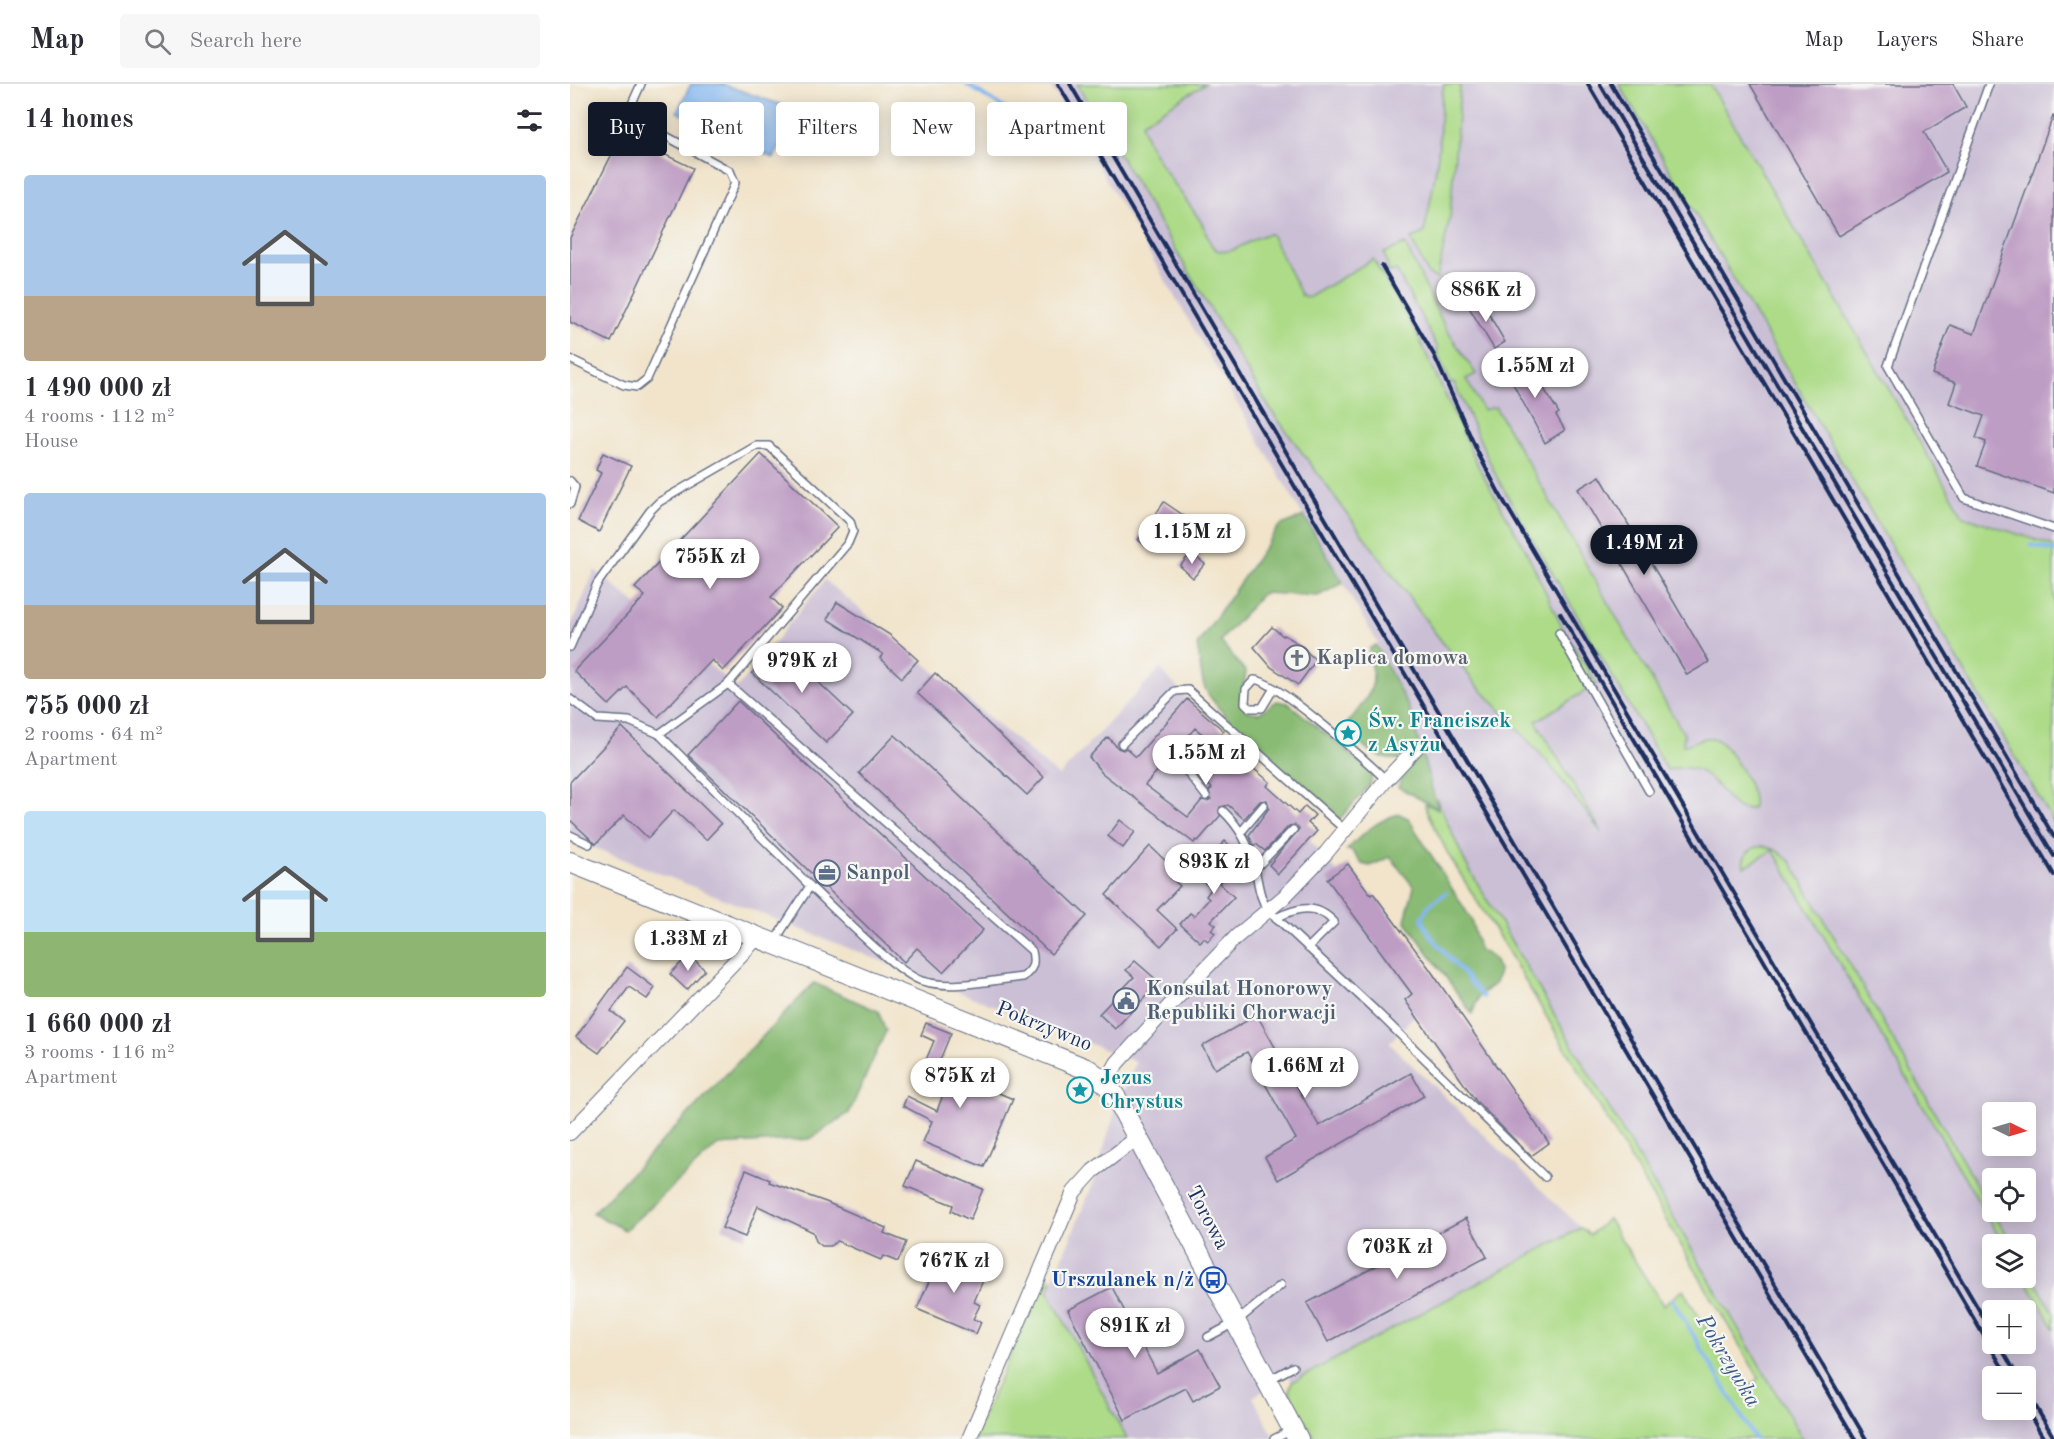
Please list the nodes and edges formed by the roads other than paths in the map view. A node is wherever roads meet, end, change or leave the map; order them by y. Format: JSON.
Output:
{"nodes":[{"id":1,"x":641,"y":84,"type":"edge"},
{"id":2,"x":1989,"y":84,"type":"edge"},
{"id":3,"x":570,"y":359,"type":"edge"},
{"id":4,"x":570,"y":482,"type":"edge"},
{"id":5,"x":570,"y":504,"type":"edge"},
{"id":6,"x":2054,"y":529,"type":"edge"},
{"id":7,"x":1558,"y":633,"type":"dead end"},
{"id":8,"x":570,"y":647,"type":"edge"},
{"id":9,"x":728,"y":684,"type":"junction"},
{"id":10,"x":1274,"y":688,"type":"junction"},
{"id":11,"x":570,"y":699,"type":"edge"},
{"id":12,"x":659,"y":734,"type":"junction"},
{"id":13,"x":1239,"y":736,"type":"junction"},
{"id":14,"x":1122,"y":744,"type":"dead end"},
{"id":15,"x":1416,"y":748,"type":"dead end"},
{"id":16,"x":1386,"y":780,"type":"junction"},
{"id":17,"x":1649,"y":791,"type":"dead end"},
{"id":18,"x":1206,"y":796,"type":"dead end"},
{"id":19,"x":1264,"y":805,"type":"dead end"},
{"id":20,"x":1223,"y":811,"type":"dead end"},
{"id":21,"x":1293,"y":830,"type":"dead end"},
{"id":22,"x":1345,"y":830,"type":"junction"},
{"id":23,"x":1242,"y":832,"type":"junction"},
{"id":24,"x":570,"y":835,"type":"edge"},
{"id":25,"x":589,"y":844,"type":"dead end"},
{"id":26,"x":570,"y":862,"type":"edge"},
{"id":27,"x":1255,"y":869,"type":"junction"},
{"id":28,"x":810,"y":886,"type":"junction"},
{"id":29,"x":1272,"y":914,"type":"junction"},
{"id":30,"x":766,"y":940,"type":"junction"},
{"id":31,"x":1308,"y":948,"type":"junction"},
{"id":32,"x":1106,"y":1083,"type":"junction"},
{"id":33,"x":570,"y":1133,"type":"edge"},
{"id":34,"x":1137,"y":1138,"type":"junction"},
{"id":35,"x":1545,"y":1178,"type":"dead end"},
{"id":36,"x":1281,"y":1285,"type":"dead end"},
{"id":37,"x":1236,"y":1322,"type":"junction"},
{"id":38,"x":1208,"y":1337,"type":"dead end"},
{"id":39,"x":1293,"y":1367,"type":"dead end"},
{"id":40,"x":1267,"y":1381,"type":"junction"},
{"id":41,"x":1296,"y":1434,"type":"edge"},
{"id":42,"x":969,"y":1439,"type":"edge"},
{"id":43,"x":1274,"y":1439,"type":"edge"}],
"edges":[{"from":1,"to":3,"type":"lane"},
{"from":2,"to":6,"type":"lane"},
{"from":4,"to":5,"type":"lane"},
{"from":7,"to":17,"type":"lane"},
{"from":8,"to":9,"type":"lane"},
{"from":9,"to":12,"type":"lane"},
{"from":9,"to":28,"type":"lane"},
{"from":10,"to":10,"type":"lane"},
{"from":10,"to":16,"type":"lane"},
{"from":11,"to":12,"type":"lane"},
{"from":12,"to":28,"type":"lane"},
{"from":13,"to":14,"type":"lane"},
{"from":13,"to":18,"type":"lane"},
{"from":13,"to":22,"type":"lane"},
{"from":15,"to":16,"type":"street","name":"Pokrzywno"},
{"from":16,"to":22,"type":"street","name":"Pokrzywno"},
{"from":19,"to":23,"type":"lane"},
{"from":20,"to":23,"type":"lane"},
{"from":21,"to":27,"type":"lane"},
{"from":22,"to":29,"type":"street","name":"Pokrzywno"},
{"from":23,"to":27,"type":"lane"},
{"from":24,"to":25,"type":"lane"},
{"from":26,"to":30,"type":"street","name":"Pokrzywno"},
{"from":27,"to":29,"type":"lane"},
{"from":28,"to":30,"type":"lane"},
{"from":29,"to":31,"type":"lane"},
{"from":29,"to":31,"type":"lane"},
{"from":29,"to":32,"type":"street","name":"Pokrzywno"},
{"from":30,"to":32,"type":"street","name":"Pokrzywno"},
{"from":30,"to":33,"type":"street"},
{"from":31,"to":35,"type":"lane"},
{"from":32,"to":34,"type":"street","name":"Torowa"},
{"from":34,"to":37,"type":"street","name":"Torowa"},
{"from":34,"to":42,"type":"street"},
{"from":36,"to":37,"type":"lane"},
{"from":37,"to":38,"type":"lane"},
{"from":37,"to":40,"type":"street","name":"Torowa"},
{"from":39,"to":40,"type":"lane"},
{"from":40,"to":41,"type":"street","name":"Torowa"},
{"from":41,"to":43,"type":"lane"}]}
